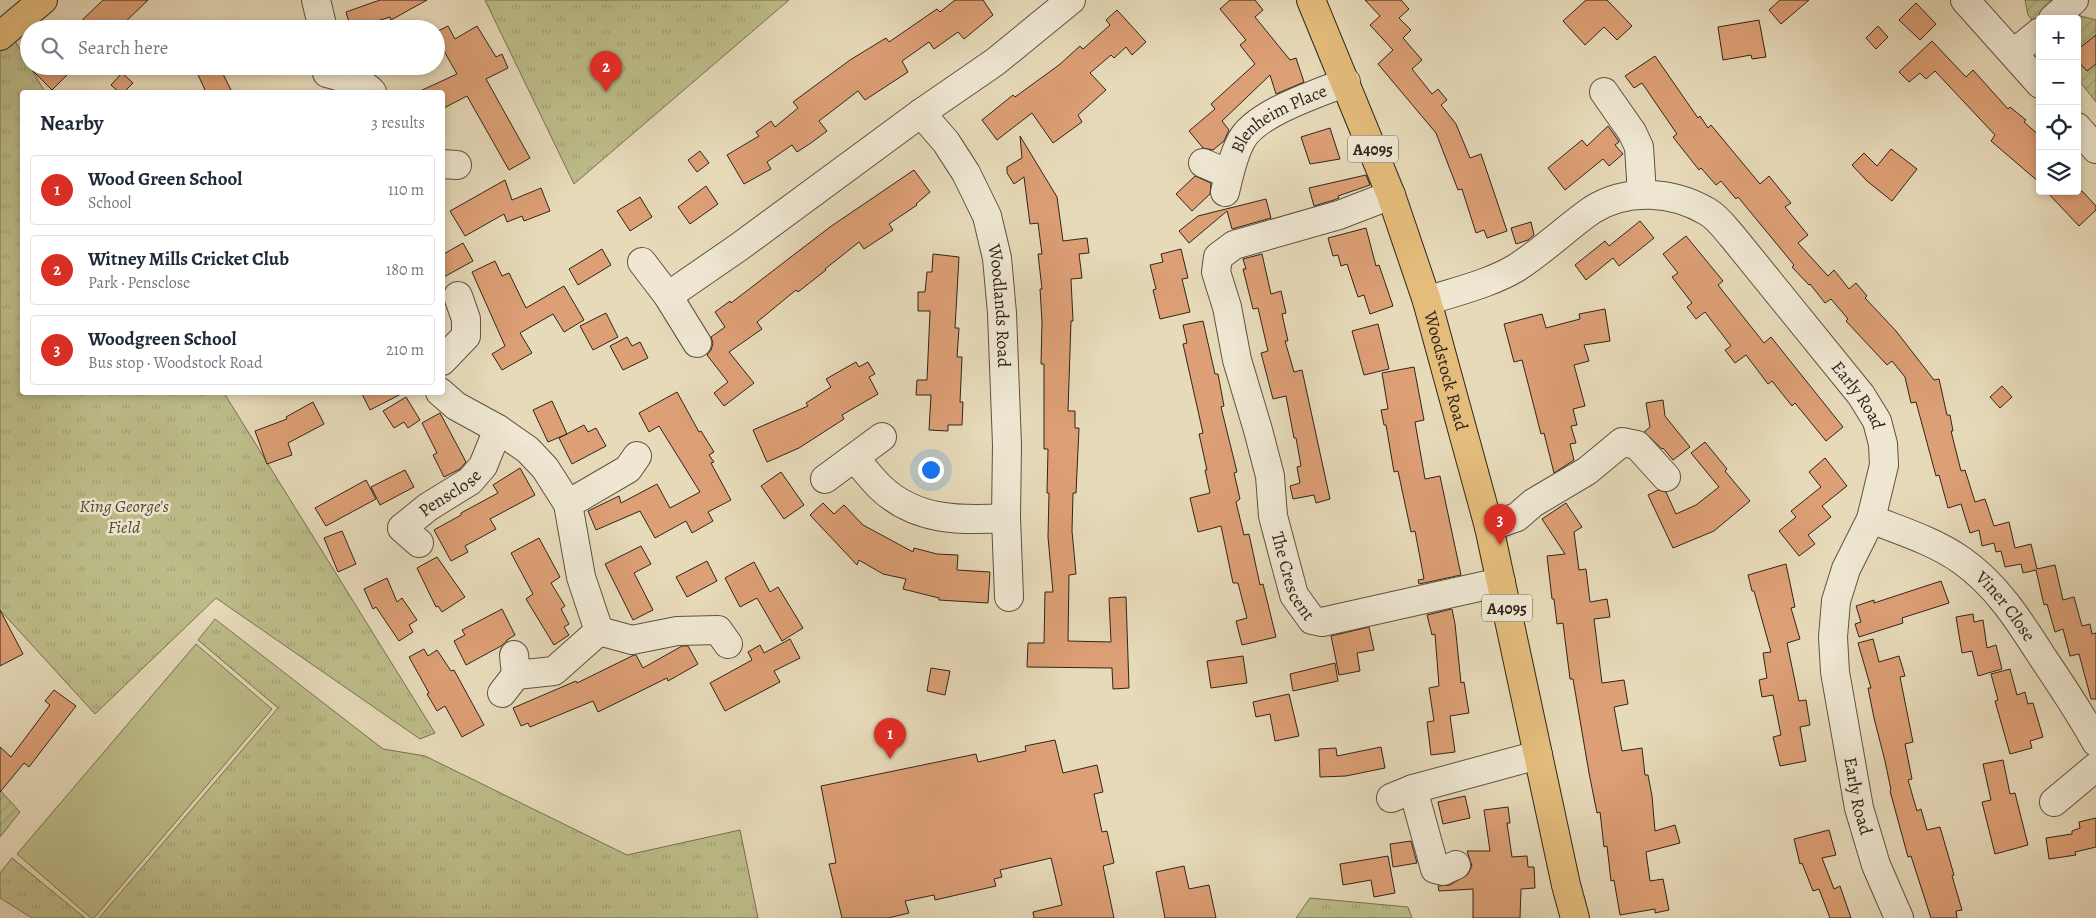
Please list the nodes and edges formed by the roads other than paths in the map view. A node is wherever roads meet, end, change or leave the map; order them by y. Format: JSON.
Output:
{"nodes":[{"id":1,"x":42,"y":0,"type":"edge"},
{"id":2,"x":316,"y":0,"type":"edge"},
{"id":3,"x":1071,"y":0,"type":"edge"},
{"id":4,"x":1311,"y":0,"type":"edge"},
{"id":5,"x":1965,"y":0,"type":"edge"},
{"id":6,"x":2085,"y":0,"type":"edge"},
{"id":7,"x":2060,"y":15,"type":"edge"},
{"id":8,"x":321,"y":20,"type":"edge"},
{"id":9,"x":2036,"y":35,"type":"edge"},
{"id":10,"x":0,"y":36,"type":"edge"},
{"id":11,"x":2014,"y":53,"type":"junction"},
{"id":12,"x":327,"y":77,"type":"edge"},
{"id":13,"x":2036,"y":79,"type":"edge"},
{"id":14,"x":1346,"y":82,"type":"junction"},
{"id":15,"x":370,"y":90,"type":"edge"},
{"id":16,"x":1604,"y":92,"type":"dead end"},
{"id":17,"x":921,"y":113,"type":"junction"},
{"id":18,"x":2081,"y":132,"type":"edge"},
{"id":19,"x":2096,"y":150,"type":"edge"},
{"id":20,"x":1203,"y":163,"type":"dead end"},
{"id":21,"x":1642,"y":194,"type":"junction"},
{"id":22,"x":1391,"y":195,"type":"junction"},
{"id":23,"x":642,"y":262,"type":"dead end"},
{"id":24,"x":458,"y":296,"type":"dead end"},
{"id":25,"x":668,"y":296,"type":"junction"},
{"id":26,"x":1427,"y":300,"type":"junction"},
{"id":27,"x":697,"y":342,"type":"dead end"},
{"id":28,"x":445,"y":358,"type":"edge"},
{"id":29,"x":443,"y":395,"type":"edge"},
{"id":30,"x":498,"y":429,"type":"junction"},
{"id":31,"x":882,"y":437,"type":"dead end"},
{"id":32,"x":855,"y":458,"type":"junction"},
{"id":33,"x":639,"y":467,"type":"dead end"},
{"id":34,"x":1666,"y":476,"type":"dead end"},
{"id":35,"x":825,"y":479,"type":"dead end"},
{"id":36,"x":568,"y":504,"type":"junction"},
{"id":37,"x":1006,"y":518,"type":"junction"},
{"id":38,"x":1871,"y":519,"type":"junction"},
{"id":39,"x":1489,"y":527,"type":"junction"},
{"id":40,"x":419,"y":543,"type":"dead end"},
{"id":41,"x":1501,"y":582,"type":"junction"},
{"id":42,"x":1009,"y":598,"type":"dead end"},
{"id":43,"x":723,"y":629,"type":"dead end"},
{"id":44,"x":599,"y":631,"type":"junction"},
{"id":45,"x":510,"y":675,"type":"dead end"},
{"id":46,"x":2096,"y":742,"type":"edge"},
{"id":47,"x":1538,"y":755,"type":"junction"},
{"id":48,"x":2096,"y":767,"type":"edge"},
{"id":49,"x":2054,"y":802,"type":"dead end"},
{"id":50,"x":1456,"y":865,"type":"dead end"},
{"id":51,"x":1575,"y":918,"type":"edge"},
{"id":52,"x":1899,"y":918,"type":"edge"}],
"edges":[{"from":1,"to":10,"type":"main road"},
{"from":2,"to":8,"type":"street"},
{"from":3,"to":17,"type":"street"},
{"from":4,"to":14,"type":"main road","name":"Woodstock Road","number":"A4095"},
{"from":5,"to":11,"type":"street"},
{"from":6,"to":7,"type":"street"},
{"from":9,"to":11,"type":"street"},
{"from":11,"to":13,"type":"street"},
{"from":12,"to":15,"type":"street"},
{"from":14,"to":20,"type":"street","name":"Blenheim Place"},
{"from":14,"to":22,"type":"main road","name":"Woodstock Road","number":"A4095"},
{"from":16,"to":21,"type":"street"},
{"from":17,"to":25,"type":"street"},
{"from":17,"to":37,"type":"street","name":"Woodlands Road"},
{"from":18,"to":19,"type":"street"},
{"from":21,"to":26,"type":"street","name":"Early Road"},
{"from":21,"to":38,"type":"street","name":"Early Road"},
{"from":22,"to":26,"type":"main road","name":"Woodstock Road","number":"A4095"},
{"from":22,"to":41,"type":"street","name":"The Crescent"},
{"from":23,"to":25,"type":"street"},
{"from":24,"to":28,"type":"street"},
{"from":25,"to":27,"type":"street"},
{"from":26,"to":39,"type":"main road","name":"Woodstock Road","number":"A4095"},
{"from":29,"to":30,"type":"street"},
{"from":30,"to":36,"type":"street"},
{"from":30,"to":40,"type":"street","name":"Pensclose"},
{"from":31,"to":32,"type":"street"},
{"from":32,"to":35,"type":"street"},
{"from":32,"to":37,"type":"street"},
{"from":33,"to":36,"type":"street"},
{"from":34,"to":39,"type":"street"},
{"from":36,"to":44,"type":"street"},
{"from":37,"to":42,"type":"street","name":"Woodlands Road"},
{"from":38,"to":46,"type":"street","name":"Viner Close"},
{"from":38,"to":52,"type":"street","name":"Early Road"},
{"from":39,"to":41,"type":"main road","name":"Woodstock Road","number":"A4095"},
{"from":41,"to":47,"type":"main road","name":"Woodstock Road","number":"A4095"},
{"from":43,"to":44,"type":"street"},
{"from":44,"to":45,"type":"street"},
{"from":47,"to":50,"type":"street"},
{"from":47,"to":51,"type":"main road","name":"Woodstock Road","number":"A4095"},
{"from":48,"to":49,"type":"street"}]}
